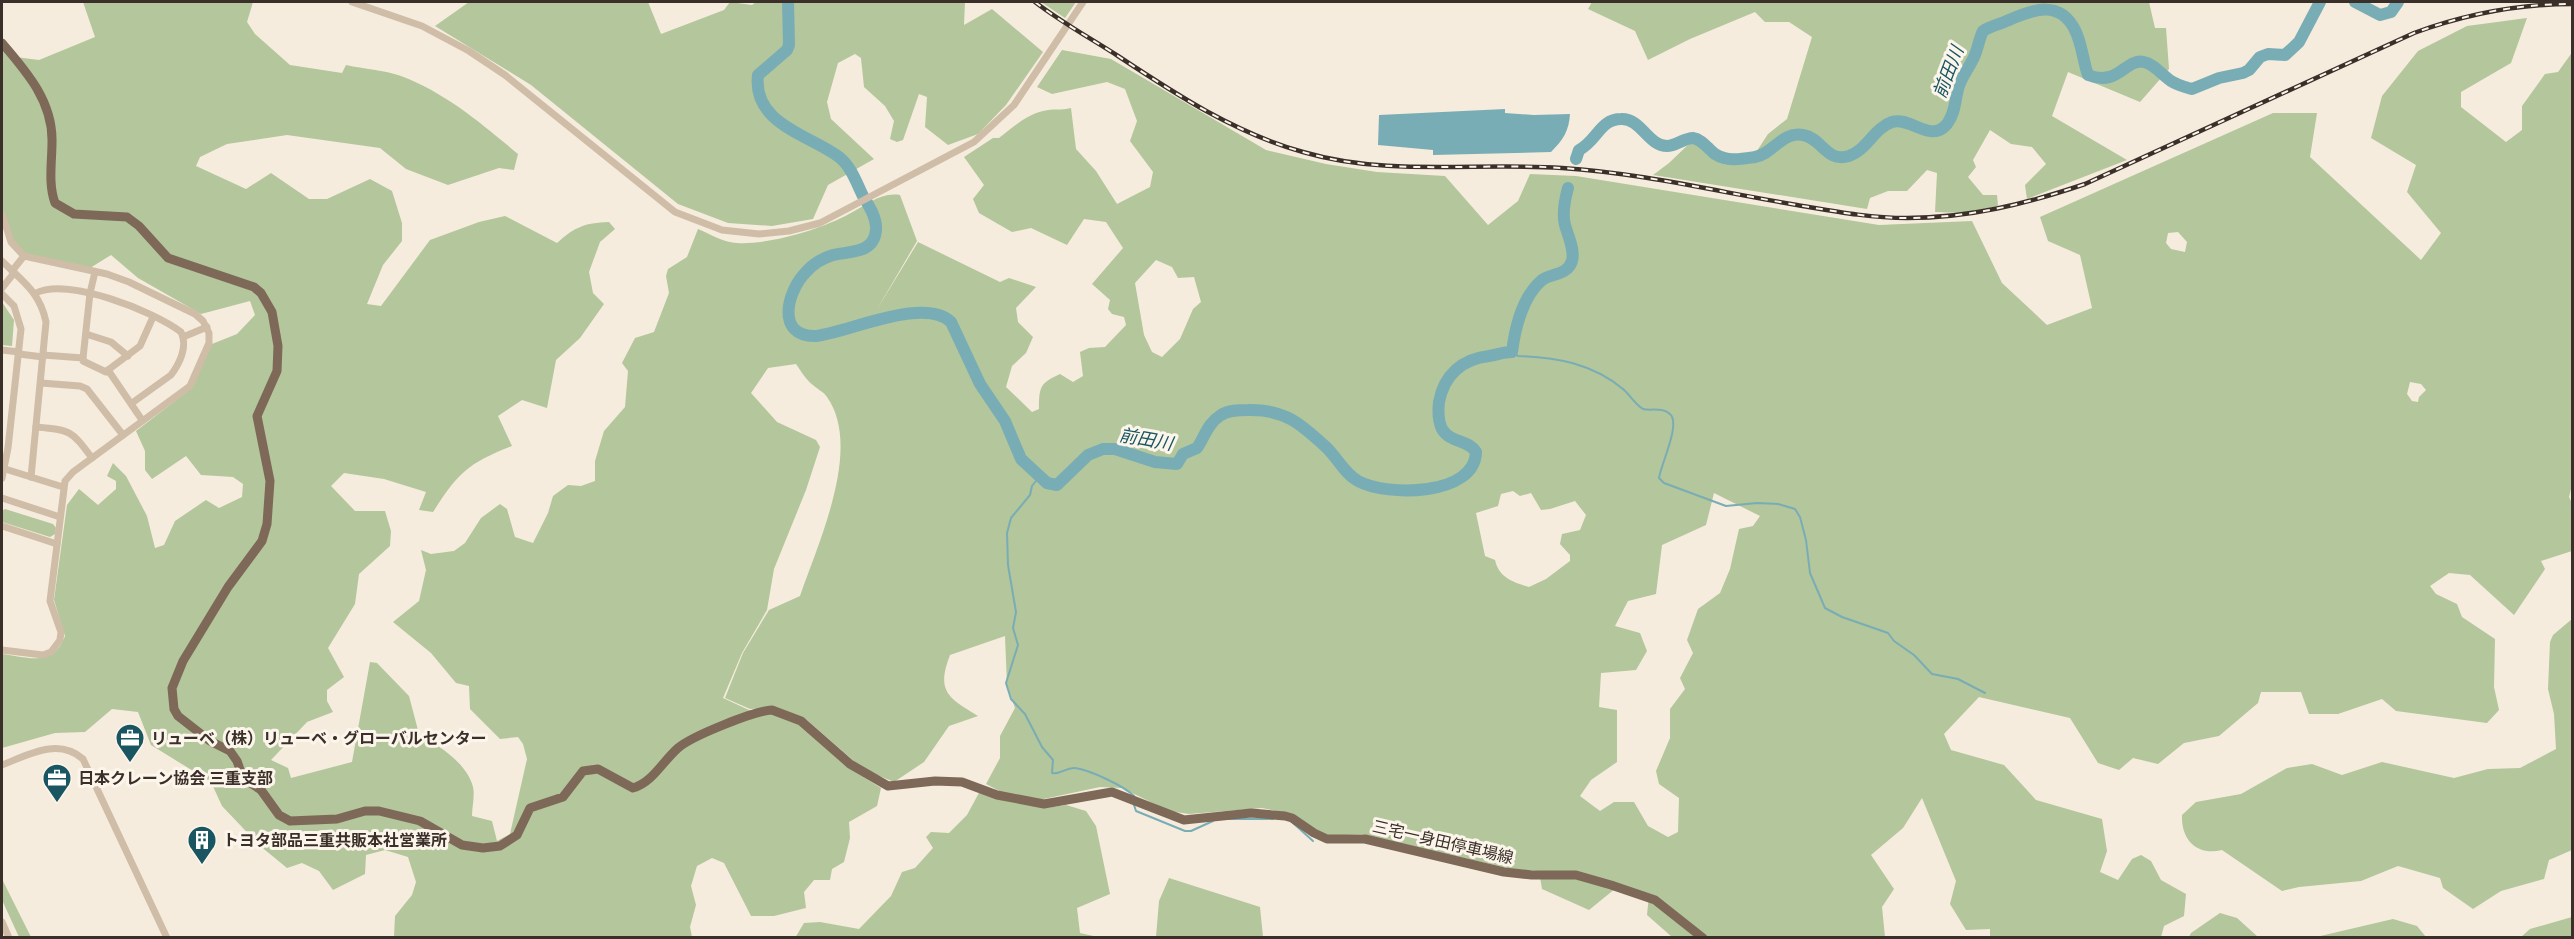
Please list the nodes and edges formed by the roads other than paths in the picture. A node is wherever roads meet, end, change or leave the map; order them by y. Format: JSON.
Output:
{"nodes":[{"id":1,"x":352,"y":2,"type":"edge"},
{"id":2,"x":1082,"y":3,"type":"edge"},
{"id":3,"x":2,"y":43,"type":"edge"},
{"id":4,"x":2,"y":214,"type":"edge"},
{"id":5,"x":24,"y":256,"type":"junction"},
{"id":6,"x":2,"y":261,"type":"edge"},
{"id":7,"x":13,"y":272,"type":"junction"},
{"id":8,"x":95,"y":272,"type":"junction"},
{"id":9,"x":2,"y":288,"type":"edge"},
{"id":10,"x":36,"y":293,"type":"junction"},
{"id":11,"x":90,"y":293,"type":"junction"},
{"id":12,"x":2,"y":294,"type":"edge"},
{"id":13,"x":153,"y":317,"type":"junction"},
{"id":14,"x":207,"y":327,"type":"junction"},
{"id":15,"x":86,"y":334,"type":"junction"},
{"id":16,"x":183,"y":337,"type":"junction"},
{"id":17,"x":2,"y":350,"type":"edge"},
{"id":18,"x":19,"y":353,"type":"junction"},
{"id":19,"x":43,"y":356,"type":"junction"},
{"id":20,"x":128,"y":356,"type":"junction"},
{"id":21,"x":83,"y":358,"type":"junction"},
{"id":22,"x":108,"y":370,"type":"junction"},
{"id":23,"x":41,"y":383,"type":"junction"},
{"id":24,"x":132,"y":403,"type":"junction"},
{"id":25,"x":142,"y":420,"type":"junction"},
{"id":26,"x":36,"y":427,"type":"junction"},
{"id":27,"x":123,"y":435,"type":"junction"},
{"id":28,"x":92,"y":458,"type":"junction"},
{"id":29,"x":3,"y":468,"type":"edge"},
{"id":30,"x":31,"y":477,"type":"junction"},
{"id":31,"x":2,"y":478,"type":"edge"},
{"id":32,"x":63,"y":487,"type":"junction"},
{"id":33,"x":2,"y":498,"type":"edge"},
{"id":34,"x":60,"y":517,"type":"junction"},
{"id":35,"x":2,"y":526,"type":"edge"},
{"id":36,"x":57,"y":544,"type":"junction"},
{"id":37,"x":2,"y":650,"type":"edge"},
{"id":38,"x":2,"y":765,"type":"edge"},
{"id":39,"x":2,"y":922,"type":"edge"},
{"id":40,"x":9,"y":938,"type":"edge"},
{"id":41,"x":167,"y":938,"type":"edge"},
{"id":42,"x":1703,"y":938,"type":"edge"}],
"edges":[{"from":1,"to":2,"type":"street"},
{"from":3,"to":42,"type":"main road","name":"三宅一身田停車場線"},
{"from":4,"to":5,"type":"street"},
{"from":5,"to":7,"type":"street"},
{"from":5,"to":8,"type":"street"},
{"from":6,"to":7,"type":"street"},
{"from":7,"to":9,"type":"street"},
{"from":7,"to":10,"type":"street"},
{"from":8,"to":11,"type":"street"},
{"from":8,"to":14,"type":"street"},
{"from":10,"to":11,"type":"street"},
{"from":10,"to":19,"type":"street"},
{"from":11,"to":13,"type":"street"},
{"from":11,"to":15,"type":"street"},
{"from":12,"to":18,"type":"street"},
{"from":13,"to":16,"type":"street"},
{"from":13,"to":20,"type":"street"},
{"from":14,"to":16,"type":"street"},
{"from":14,"to":25,"type":"street"},
{"from":15,"to":20,"type":"street"},
{"from":15,"to":21,"type":"street"},
{"from":16,"to":24,"type":"street"},
{"from":17,"to":18,"type":"street"},
{"from":18,"to":19,"type":"street"},
{"from":18,"to":29,"type":"street"},
{"from":19,"to":21,"type":"street"},
{"from":19,"to":23,"type":"street"},
{"from":20,"to":22,"type":"street"},
{"from":21,"to":22,"type":"street"},
{"from":22,"to":24,"type":"street"},
{"from":23,"to":26,"type":"street"},
{"from":23,"to":27,"type":"street"},
{"from":24,"to":25,"type":"street"},
{"from":25,"to":27,"type":"street"},
{"from":26,"to":28,"type":"street"},
{"from":26,"to":30,"type":"street"},
{"from":27,"to":28,"type":"street"},
{"from":28,"to":32,"type":"street"},
{"from":29,"to":30,"type":"street"},
{"from":29,"to":31,"type":"street"},
{"from":30,"to":32,"type":"street"},
{"from":32,"to":34,"type":"street"},
{"from":33,"to":34,"type":"street"},
{"from":34,"to":36,"type":"street"},
{"from":35,"to":36,"type":"street"},
{"from":36,"to":37,"type":"street"},
{"from":38,"to":41,"type":"street"},
{"from":39,"to":40,"type":"street"}]}
